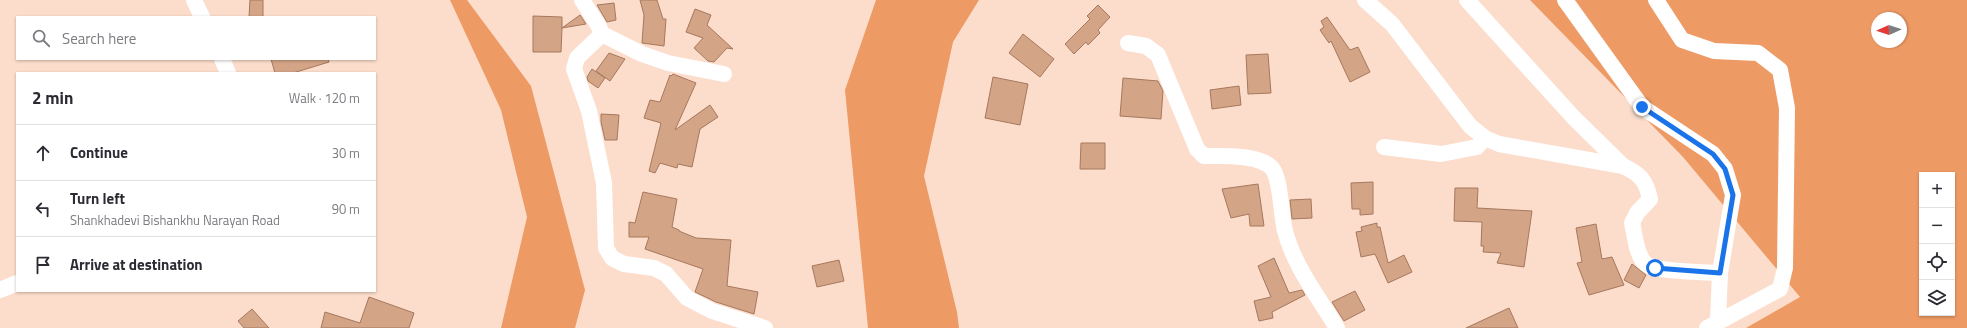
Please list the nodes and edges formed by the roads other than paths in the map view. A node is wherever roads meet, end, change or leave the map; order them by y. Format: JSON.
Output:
{"nodes":[{"id":1,"x":194,"y":0,"type":"edge"},
{"id":2,"x":582,"y":0,"type":"edge"},
{"id":3,"x":1365,"y":0,"type":"edge"},
{"id":4,"x":1467,"y":0,"type":"edge"},
{"id":5,"x":1565,"y":0,"type":"edge"},
{"id":6,"x":1656,"y":0,"type":"edge"},
{"id":7,"x":202,"y":16,"type":"edge"},
{"id":8,"x":602,"y":34,"type":"junction"},
{"id":9,"x":1128,"y":43,"type":"dead end"},
{"id":10,"x":222,"y":60,"type":"edge"},
{"id":11,"x":228,"y":72,"type":"edge"},
{"id":12,"x":724,"y":74,"type":"dead end"},
{"id":13,"x":1485,"y":138,"type":"junction"},
{"id":14,"x":1384,"y":148,"type":"dead end"},
{"id":15,"x":1623,"y":166,"type":"junction"},
{"id":16,"x":1720,"y":273,"type":"junction"},
{"id":17,"x":16,"y":283,"type":"edge"},
{"id":18,"x":0,"y":290,"type":"edge"},
{"id":19,"x":1712,"y":324,"type":"edge"},
{"id":20,"x":765,"y":328,"type":"edge"},
{"id":21,"x":1337,"y":328,"type":"edge"}],
"edges":[{"from":1,"to":7,"type":"street"},
{"from":2,"to":8,"type":"street"},
{"from":3,"to":13,"type":"street"},
{"from":4,"to":15,"type":"street"},
{"from":5,"to":16,"type":"street"},
{"from":6,"to":19,"type":"street"},
{"from":8,"to":12,"type":"street"},
{"from":8,"to":20,"type":"street"},
{"from":9,"to":21,"type":"street"},
{"from":10,"to":11,"type":"street"},
{"from":13,"to":14,"type":"street"},
{"from":13,"to":15,"type":"street"},
{"from":15,"to":16,"type":"street"},
{"from":16,"to":19,"type":"street"},
{"from":17,"to":18,"type":"street"}]}
